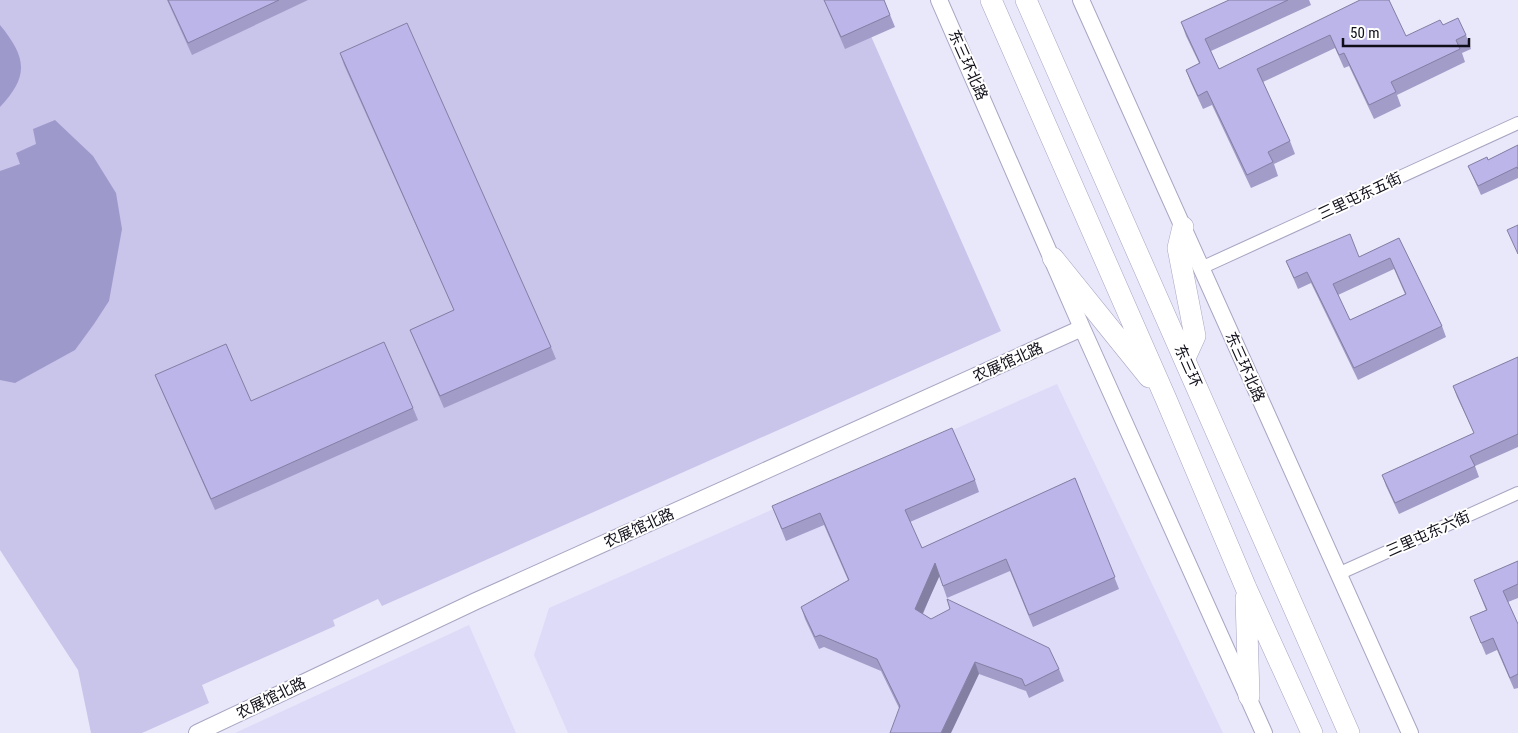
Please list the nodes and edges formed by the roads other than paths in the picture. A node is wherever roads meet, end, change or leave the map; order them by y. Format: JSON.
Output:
{"nodes":[{"id":1,"x":939,"y":0,"type":"edge"},
{"id":2,"x":991,"y":0,"type":"edge"},
{"id":3,"x":1026,"y":0,"type":"edge"},
{"id":4,"x":1081,"y":0,"type":"edge"},
{"id":5,"x":1518,"y":123,"type":"edge"},
{"id":6,"x":1183,"y":227,"type":"junction"},
{"id":7,"x":1053,"y":258,"type":"junction"},
{"id":8,"x":1201,"y":268,"type":"junction"},
{"id":9,"x":1082,"y":328,"type":"junction"},
{"id":10,"x":1185,"y":358,"type":"junction"},
{"id":11,"x":1166,"y":399,"type":"junction"},
{"id":12,"x":1518,"y":493,"type":"edge"},
{"id":13,"x":1338,"y":574,"type":"junction"},
{"id":14,"x":1246,"y":588,"type":"junction"},
{"id":15,"x":1248,"y":696,"type":"junction"},
{"id":16,"x":197,"y":733,"type":"edge"},
{"id":17,"x":1264,"y":733,"type":"edge"},
{"id":18,"x":1312,"y":733,"type":"edge"},
{"id":19,"x":1349,"y":733,"type":"edge"},
{"id":20,"x":1410,"y":733,"type":"edge"}],
"edges":[{"from":1,"to":7,"type":"street","name":"东三环北路"},
{"from":2,"to":11,"type":"highway"},
{"from":3,"to":10,"type":"highway","name":"东三环"},
{"from":4,"to":6,"type":"street","name":"东三环北路"},
{"from":5,"to":8,"type":"street","name":"三里屯东五街"},
{"from":6,"to":8,"type":"street","name":"东三环北路"},
{"from":6,"to":10,"type":"highway"},
{"from":7,"to":9,"type":"street","name":"东三环北路"},
{"from":7,"to":11,"type":"highway"},
{"from":8,"to":13,"type":"street","name":"东三环北路"},
{"from":9,"to":15,"type":"street","name":"东三环北路"},
{"from":9,"to":16,"type":"street","name":"农展馆北路"},
{"from":10,"to":19,"type":"highway","name":"东三环"},
{"from":11,"to":14,"type":"highway"},
{"from":12,"to":13,"type":"street","name":"三里屯东六街"},
{"from":13,"to":20,"type":"street","name":"东三环北路"},
{"from":14,"to":15,"type":"highway"},
{"from":14,"to":18,"type":"highway"},
{"from":15,"to":17,"type":"street","name":"东三环北路"}]}
